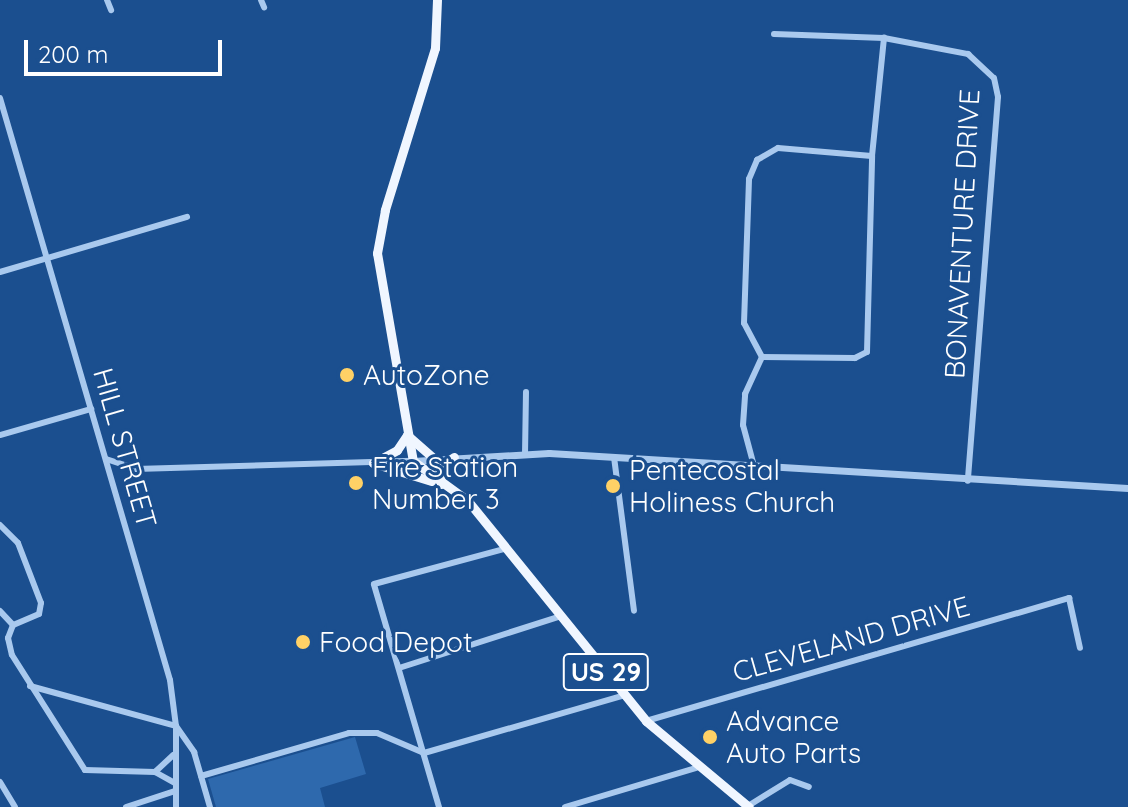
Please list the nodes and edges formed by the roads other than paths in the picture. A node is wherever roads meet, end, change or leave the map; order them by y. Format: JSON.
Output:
{"nodes":[{"id":1,"x":107,"y":0,"type":"edge"},
{"id":2,"x":437,"y":0,"type":"edge"},
{"id":3,"x":111,"y":10,"type":"dead end"},
{"id":4,"x":774,"y":34,"type":"dead end"},
{"id":5,"x":884,"y":38,"type":"junction"},
{"id":6,"x":0,"y":98,"type":"edge"},
{"id":7,"x":872,"y":156,"type":"junction"},
{"id":8,"x":187,"y":217,"type":"dead end"},
{"id":9,"x":47,"y":258,"type":"junction"},
{"id":10,"x":0,"y":272,"type":"edge"},
{"id":11,"x":762,"y":357,"type":"junction"},
{"id":12,"x":526,"y":392,"type":"dead end"},
{"id":13,"x":91,"y":409,"type":"junction"},
{"id":14,"x":0,"y":435,"type":"edge"},
{"id":15,"x":407,"y":435,"type":"junction"},
{"id":16,"x":525,"y":455,"type":"junction"},
{"id":17,"x":454,"y":457,"type":"junction"},
{"id":18,"x":614,"y":457,"type":"junction"},
{"id":19,"x":106,"y":459,"type":"junction"},
{"id":20,"x":435,"y":459,"type":"junction"},
{"id":21,"x":413,"y":461,"type":"junction"},
{"id":22,"x":373,"y":463,"type":"junction"},
{"id":23,"x":754,"y":466,"type":"junction"},
{"id":24,"x":968,"y":481,"type":"junction"},
{"id":25,"x":441,"y":484,"type":"junction"},
{"id":26,"x":1128,"y":488,"type":"edge"},
{"id":27,"x":0,"y":525,"type":"edge"},
{"id":28,"x":507,"y":548,"type":"junction"},
{"id":29,"x":0,"y":611,"type":"edge"},
{"id":30,"x":634,"y":611,"type":"dead end"},
{"id":31,"x":561,"y":616,"type":"junction"},
{"id":32,"x":13,"y":625,"type":"junction"},
{"id":33,"x":1080,"y":648,"type":"dead end"},
{"id":34,"x":399,"y":668,"type":"junction"},
{"id":35,"x":30,"y":686,"type":"junction"},
{"id":36,"x":625,"y":695,"type":"junction"},
{"id":37,"x":646,"y":721,"type":"junction"},
{"id":38,"x":176,"y":726,"type":"junction"},
{"id":39,"x":424,"y":753,"type":"junction"},
{"id":40,"x":173,"y":755,"type":"junction"},
{"id":41,"x":696,"y":768,"type":"junction"},
{"id":42,"x":155,"y":772,"type":"junction"},
{"id":43,"x":201,"y":776,"type":"junction"},
{"id":44,"x":0,"y":782,"type":"edge"},
{"id":45,"x":175,"y":787,"type":"junction"},
{"id":46,"x":809,"y":787,"type":"dead end"},
{"id":47,"x":15,"y":807,"type":"edge"},
{"id":48,"x":126,"y":807,"type":"edge"},
{"id":49,"x":176,"y":807,"type":"edge"},
{"id":50,"x":210,"y":807,"type":"edge"},
{"id":51,"x":439,"y":807,"type":"edge"},
{"id":52,"x":565,"y":807,"type":"edge"},
{"id":53,"x":749,"y":807,"type":"edge"}],
"edges":[{"from":1,"to":3,"type":"street"},
{"from":2,"to":15,"type":"main road"},
{"from":4,"to":5,"type":"street","name":"BONAVENTURE DRIVE"},
{"from":5,"to":7,"type":"street"},
{"from":5,"to":24,"type":"street","name":"BONAVENTURE DRIVE"},
{"from":6,"to":9,"type":"street","name":"HILL STREET"},
{"from":7,"to":11,"type":"street"},
{"from":7,"to":11,"type":"street"},
{"from":8,"to":9,"type":"street"},
{"from":9,"to":10,"type":"street"},
{"from":9,"to":13,"type":"street","name":"HILL STREET"},
{"from":11,"to":23,"type":"street"},
{"from":12,"to":16,"type":"street"},
{"from":13,"to":14,"type":"street"},
{"from":13,"to":19,"type":"street","name":"HILL STREET"},
{"from":15,"to":20,"type":"main road"},
{"from":15,"to":21,"type":"main road"},
{"from":15,"to":22,"type":"main road"},
{"from":16,"to":17,"type":"street"},
{"from":16,"to":18,"type":"street"},
{"from":17,"to":20,"type":"street"},
{"from":17,"to":25,"type":"main road"},
{"from":18,"to":23,"type":"street"},
{"from":18,"to":30,"type":"street"},
{"from":19,"to":22,"type":"street"},
{"from":19,"to":38,"type":"street","name":"HILL STREET"},
{"from":20,"to":21,"type":"street"},
{"from":21,"to":22,"type":"street"},
{"from":21,"to":25,"type":"main road","number":"US 29"},
{"from":22,"to":25,"type":"main road"},
{"from":23,"to":24,"type":"street"},
{"from":24,"to":26,"type":"street"},
{"from":25,"to":28,"type":"main road","number":"US 29"},
{"from":27,"to":32,"type":"street"},
{"from":28,"to":31,"type":"main road","number":"US 29"},
{"from":28,"to":34,"type":"street"},
{"from":29,"to":32,"type":"street"},
{"from":31,"to":34,"type":"street"},
{"from":31,"to":36,"type":"main road","number":"US 29"},
{"from":32,"to":35,"type":"street"},
{"from":33,"to":37,"type":"street","name":"CLEVELAND DRIVE"},
{"from":34,"to":39,"type":"street"},
{"from":35,"to":38,"type":"street"},
{"from":35,"to":42,"type":"street"},
{"from":36,"to":37,"type":"main road","number":"US 29"},
{"from":36,"to":39,"type":"street"},
{"from":37,"to":41,"type":"main road","number":"US 29"},
{"from":38,"to":40,"type":"street"},
{"from":38,"to":43,"type":"street","name":"HILL STREET"},
{"from":39,"to":43,"type":"street"},
{"from":39,"to":51,"type":"street"},
{"from":40,"to":42,"type":"street"},
{"from":40,"to":45,"type":"street"},
{"from":41,"to":52,"type":"street"},
{"from":41,"to":53,"type":"main road","number":"US 29"},
{"from":42,"to":45,"type":"street"},
{"from":43,"to":50,"type":"street","name":"HILL STREET"},
{"from":44,"to":47,"type":"street"},
{"from":45,"to":48,"type":"street"},
{"from":45,"to":49,"type":"street"},
{"from":46,"to":53,"type":"street"}]}
